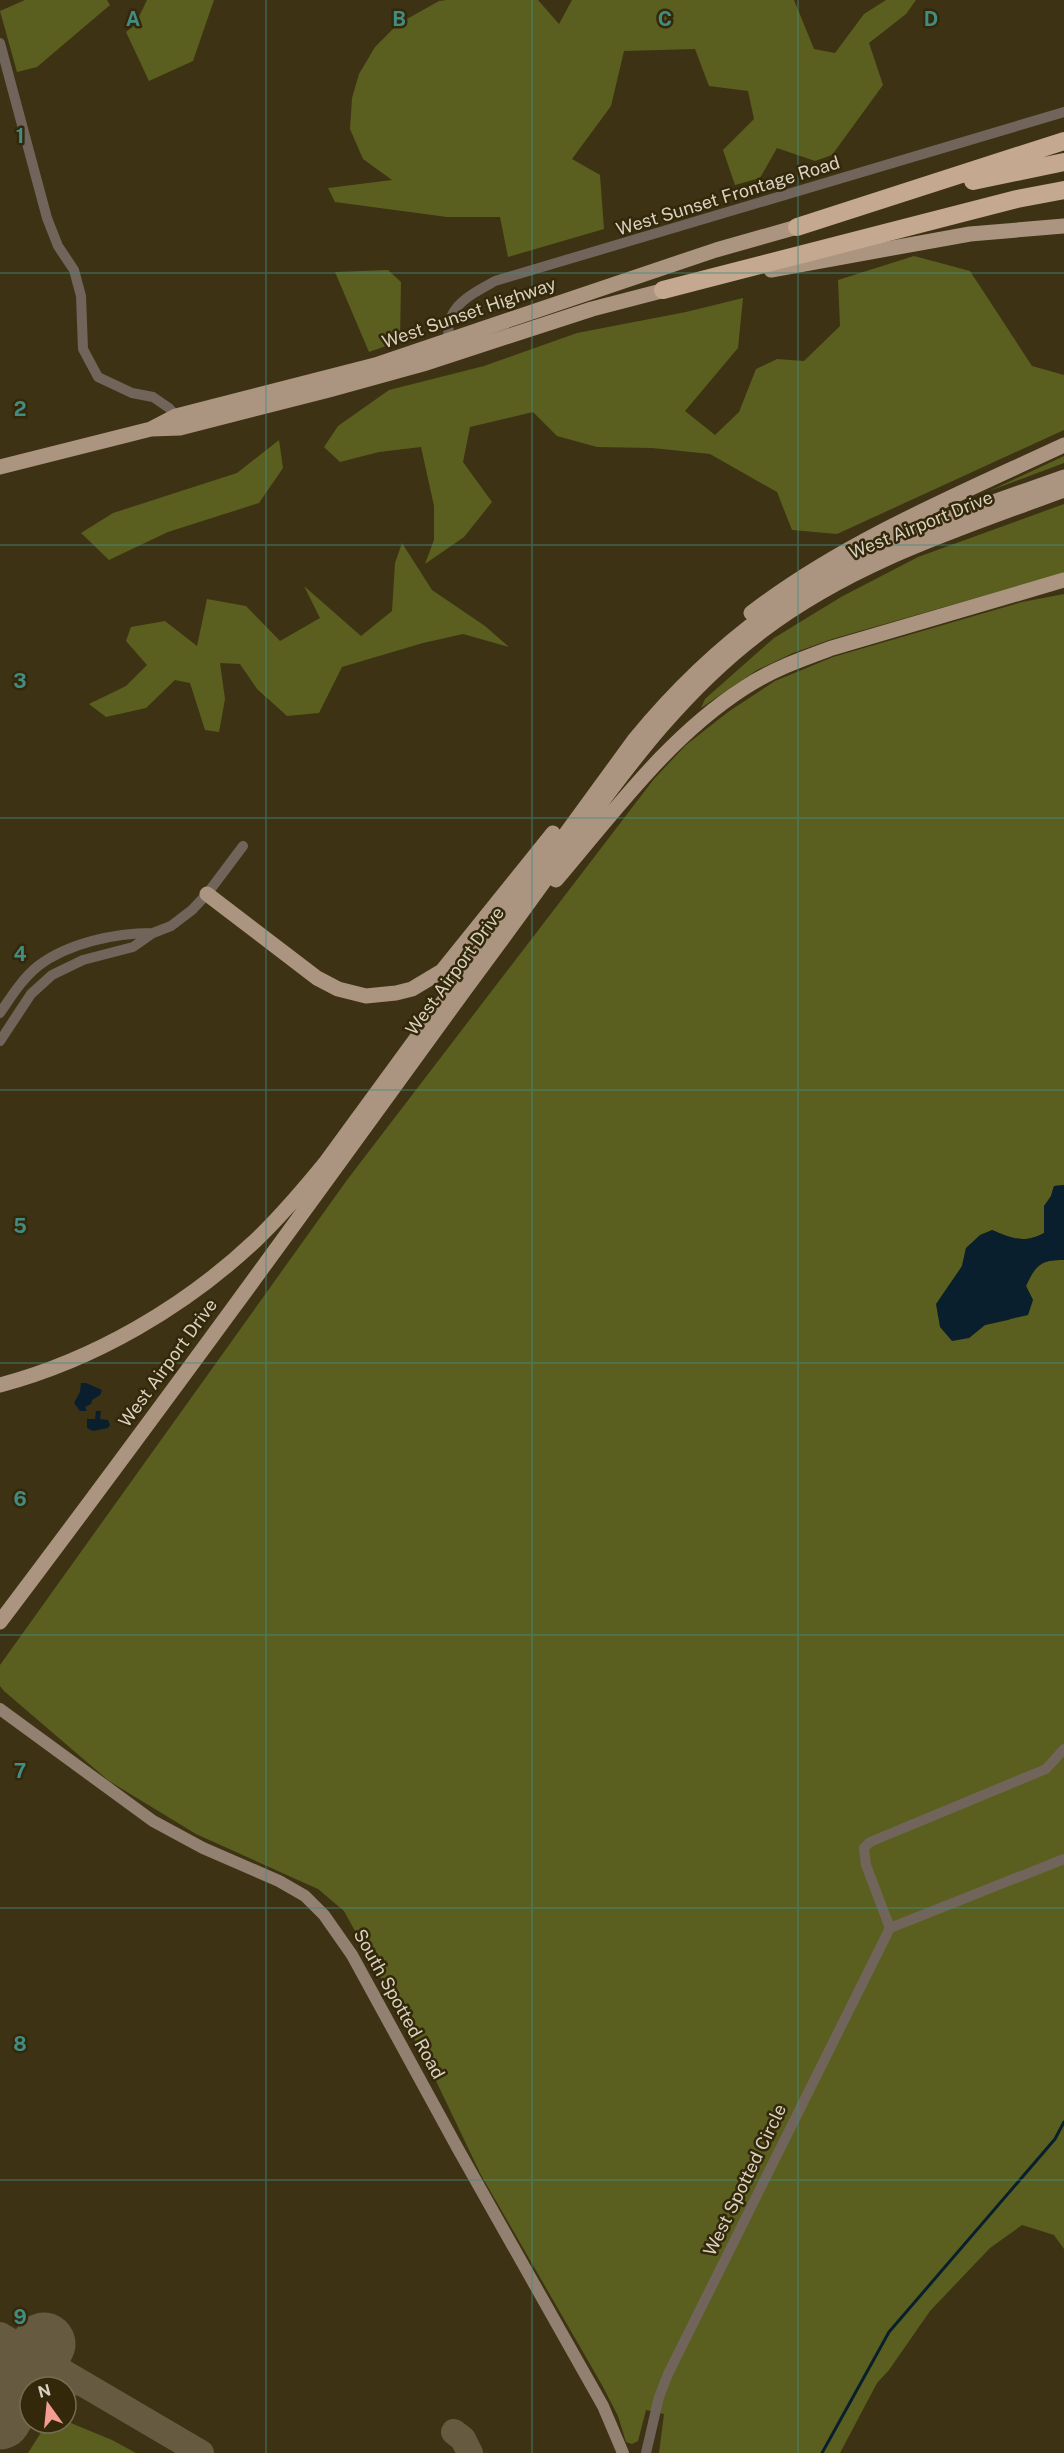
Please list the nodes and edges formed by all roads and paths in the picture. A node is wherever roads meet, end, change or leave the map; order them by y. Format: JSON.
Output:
{"nodes":[{"id":1,"x":0,"y":43,"type":"edge"},
{"id":2,"x":1064,"y":112,"type":"edge"},
{"id":3,"x":1064,"y":141,"type":"edge"},
{"id":4,"x":1064,"y":162,"type":"edge"},
{"id":5,"x":1064,"y":190,"type":"edge"},
{"id":6,"x":1064,"y":226,"type":"edge"},
{"id":7,"x":797,"y":227,"type":"junction"},
{"id":8,"x":663,"y":290,"type":"junction"},
{"id":9,"x":451,"y":348,"type":"junction"},
{"id":10,"x":178,"y":422,"type":"junction"},
{"id":11,"x":1064,"y":446,"type":"edge"},
{"id":12,"x":0,"y":467,"type":"edge"},
{"id":13,"x":1064,"y":477,"type":"edge"},
{"id":14,"x":1064,"y":490,"type":"edge"},
{"id":15,"x":1064,"y":580,"type":"edge"},
{"id":16,"x":655,"y":716,"type":"junction"},
{"id":17,"x":600,"y":786,"type":"junction"},
{"id":18,"x":243,"y":846,"type":"dead end"},
{"id":19,"x":207,"y":894,"type":"junction"},
{"id":20,"x":153,"y":933,"type":"junction"},
{"id":21,"x":494,"y":950,"type":"junction"},
{"id":22,"x":44,"y":962,"type":"junction"},
{"id":23,"x":52,"y":975,"type":"junction"},
{"id":24,"x":0,"y":1013,"type":"edge"},
{"id":25,"x":0,"y":1041,"type":"edge"},
{"id":26,"x":0,"y":1385,"type":"edge"},
{"id":27,"x":0,"y":1622,"type":"edge"},
{"id":28,"x":0,"y":1709,"type":"edge"},
{"id":29,"x":1064,"y":1749,"type":"edge"},
{"id":30,"x":1064,"y":1859,"type":"edge"},
{"id":31,"x":890,"y":1928,"type":"junction"},
{"id":32,"x":623,"y":2453,"type":"edge"},
{"id":33,"x":646,"y":2453,"type":"edge"}],
"edges":[{"from":1,"to":10,"type":"street"},
{"from":2,"to":9,"type":"street","name":"West Sunset Frontage Road"},
{"from":3,"to":7,"type":"highway"},
{"from":4,"to":7,"type":"highway"},
{"from":5,"to":8,"type":"highway"},
{"from":6,"to":8,"type":"main road","name":"West Sunset Highway"},
{"from":7,"to":9,"type":"main road","name":"West Sunset Highway"},
{"from":8,"to":9,"type":"main road","name":"West Sunset Highway"},
{"from":9,"to":10,"type":"main road","name":"West Sunset Highway"},
{"from":10,"to":12,"type":"main road","name":"West Sunset Highway"},
{"from":11,"to":16,"type":"main road"},
{"from":13,"to":16,"type":"main road","name":"West Airport Drive"},
{"from":14,"to":21,"type":"main road","name":"West Airport Drive"},
{"from":15,"to":21,"type":"main road"},
{"from":16,"to":17,"type":"main road","name":"West Airport Drive"},
{"from":17,"to":19,"type":"main road"},
{"from":17,"to":26,"type":"main road","name":"West Airport Drive"},
{"from":18,"to":19,"type":"street"},
{"from":19,"to":20,"type":"street"},
{"from":20,"to":22,"type":"street"},
{"from":20,"to":23,"type":"street"},
{"from":21,"to":27,"type":"main road","name":"West Airport Drive"},
{"from":22,"to":23,"type":"street"},
{"from":22,"to":24,"type":"street"},
{"from":23,"to":25,"type":"street"},
{"from":28,"to":32,"type":"main road","name":"South Spotted Road"},
{"from":29,"to":31,"type":"street"},
{"from":30,"to":31,"type":"street"},
{"from":31,"to":33,"type":"street","name":"West Spotted Circle"}]}
